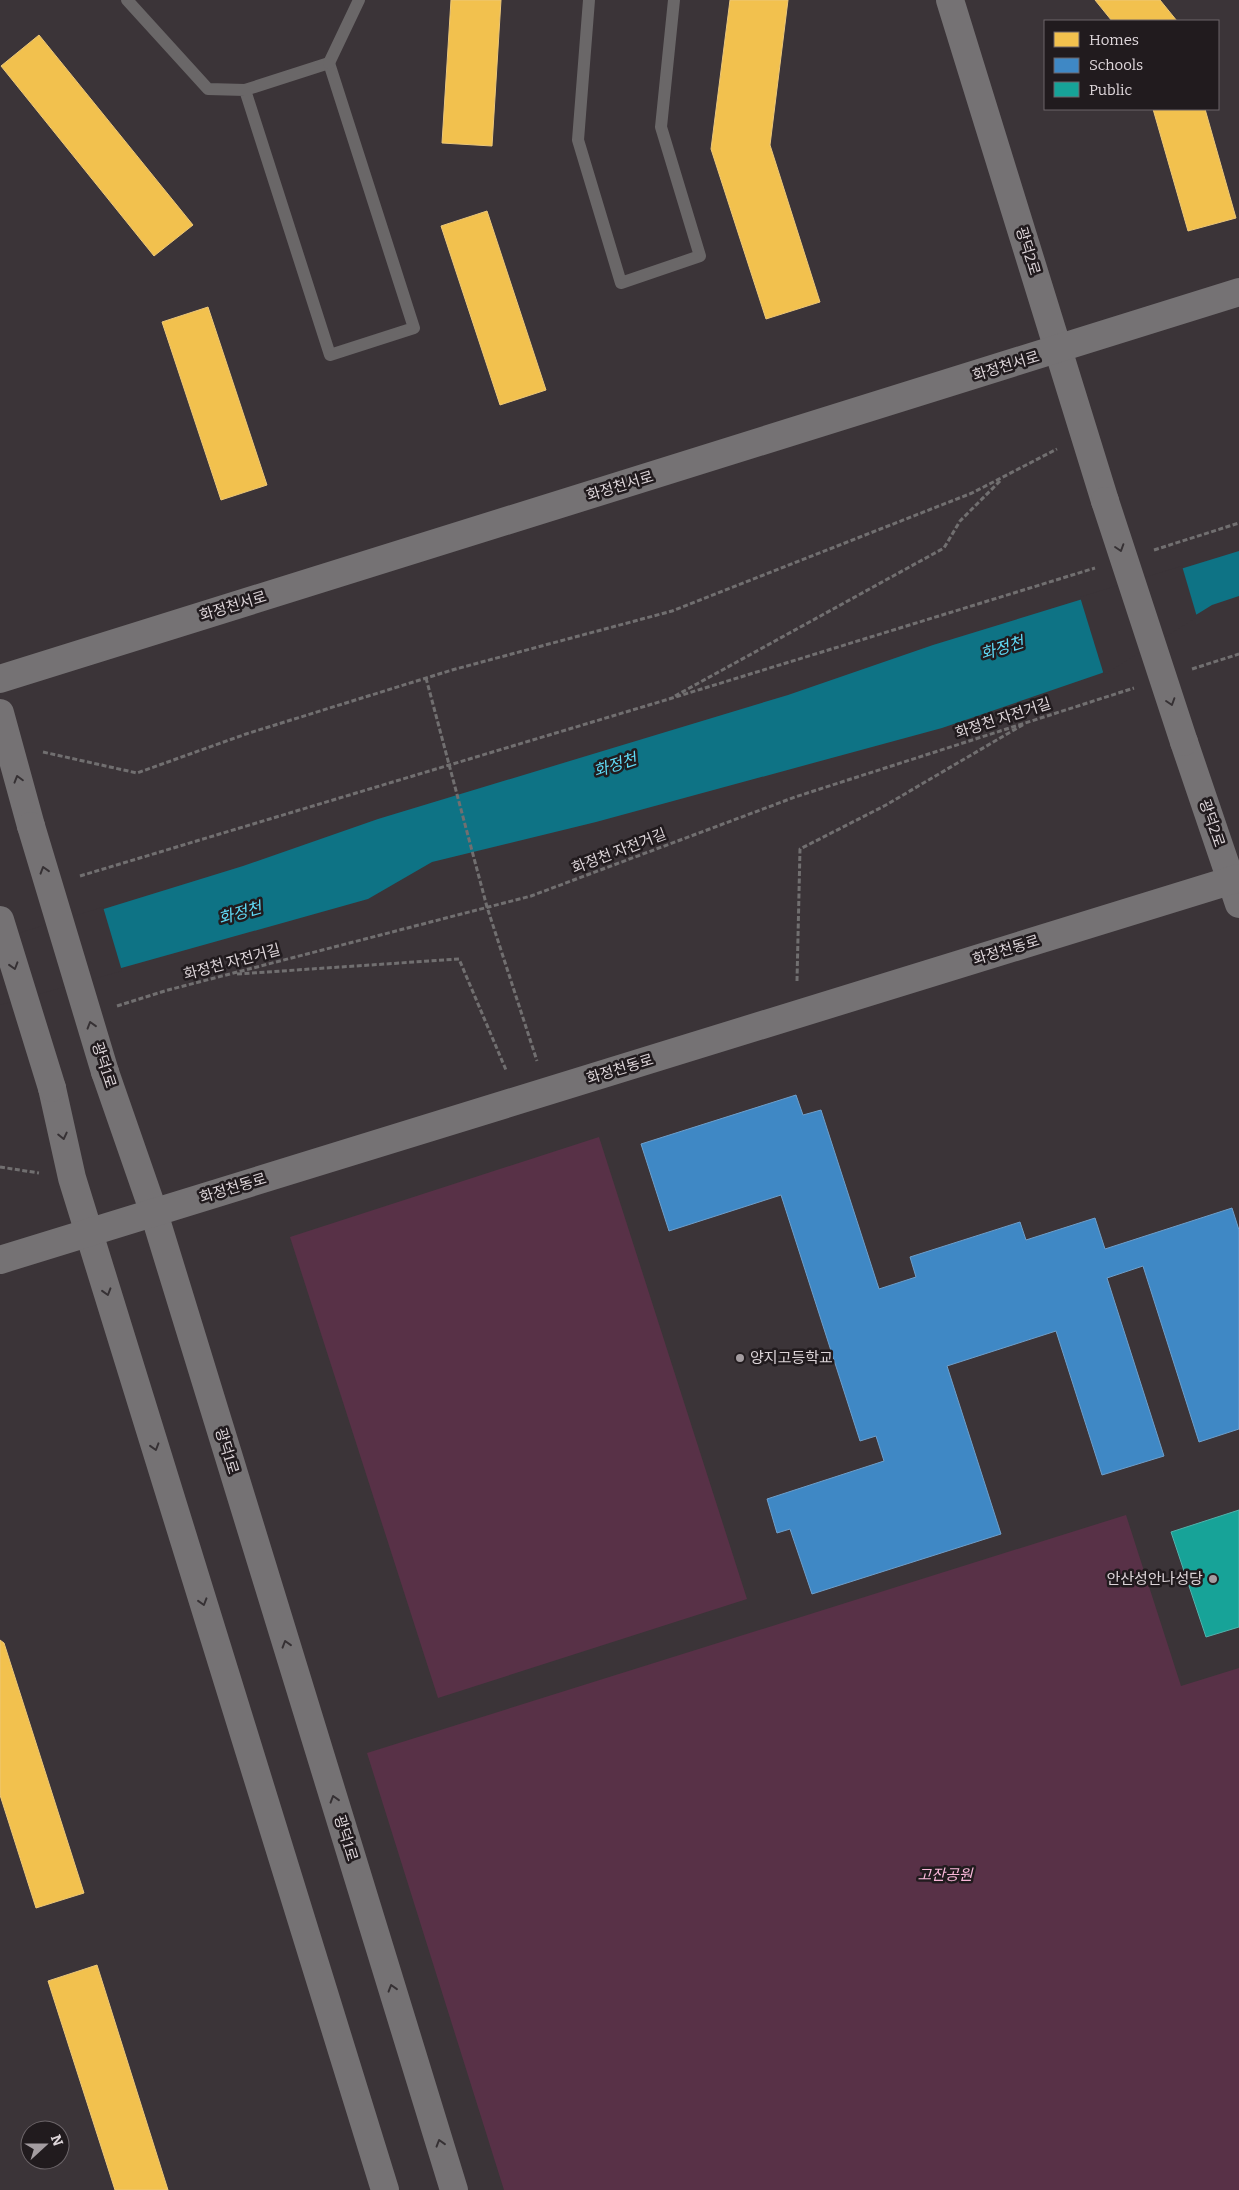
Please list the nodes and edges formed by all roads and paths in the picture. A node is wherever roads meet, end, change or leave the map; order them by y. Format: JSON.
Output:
{"nodes":[{"id":1,"x":127,"y":0,"type":"edge"},
{"id":2,"x":358,"y":0,"type":"edge"},
{"id":3,"x":589,"y":0,"type":"edge"},
{"id":4,"x":674,"y":0,"type":"edge"},
{"id":5,"x":950,"y":0,"type":"edge"},
{"id":6,"x":329,"y":64,"type":"junction"},
{"id":7,"x":246,"y":90,"type":"junction"},
{"id":8,"x":1239,"y":292,"type":"edge"},
{"id":9,"x":1059,"y":349,"type":"junction"},
{"id":10,"x":1084,"y":436,"type":"junction"},
{"id":11,"x":1003,"y":477,"type":"junction"},
{"id":12,"x":1239,"y":523,"type":"edge"},
{"id":13,"x":1147,"y":552,"type":"dead end"},
{"id":14,"x":1100,"y":566,"type":"dead end"},
{"id":15,"x":1239,"y":654,"type":"edge"},
{"id":16,"x":1186,"y":671,"type":"dead end"},
{"id":17,"x":0,"y":678,"type":"edge"},
{"id":18,"x":426,"y":678,"type":"junction"},
{"id":19,"x":1141,"y":685,"type":"dead end"},
{"id":20,"x":668,"y":699,"type":"junction"},
{"id":21,"x":0,"y":713,"type":"edge"},
{"id":22,"x":1031,"y":720,"type":"junction"},
{"id":23,"x":8,"y":744,"type":"junction"},
{"id":24,"x":448,"y":765,"type":"junction"},
{"id":25,"x":71,"y":879,"type":"dead end"},
{"id":26,"x":1237,"y":887,"type":"edge"},
{"id":27,"x":487,"y":907,"type":"junction"},
{"id":28,"x":0,"y":920,"type":"edge"},
{"id":29,"x":228,"y":974,"type":"junction"},
{"id":30,"x":112,"y":1008,"type":"dead end"},
{"id":31,"x":797,"y":1014,"type":"junction"},
{"id":32,"x":547,"y":1092,"type":"junction"},
{"id":33,"x":519,"y":1100,"type":"junction"},
{"id":34,"x":154,"y":1213,"type":"junction"},
{"id":35,"x":89,"y":1233,"type":"junction"},
{"id":36,"x":0,"y":1260,"type":"edge"},
{"id":37,"x":385,"y":2190,"type":"edge"},
{"id":38,"x":454,"y":2190,"type":"edge"}],
"edges":[{"from":1,"to":7,"type":"lane"},
{"from":2,"to":6,"type":"lane"},
{"from":3,"to":4,"type":"lane"},
{"from":5,"to":9,"type":"street","name":"광덕2로"},
{"from":6,"to":7,"type":"lane"},
{"from":6,"to":7,"type":"lane"},
{"from":8,"to":9,"type":"street","name":"화정천서로"},
{"from":9,"to":10,"type":"street","name":"광덕2로"},
{"from":9,"to":17,"type":"street","name":"화정천서로"},
{"from":10,"to":11,"type":"path"},
{"from":10,"to":26,"type":"street","name":"광덕2로","one_way":true,"bridge":true},
{"from":11,"to":18,"type":"path"},
{"from":11,"to":20,"type":"path"},
{"from":12,"to":13,"type":"path"},
{"from":14,"to":20,"type":"path"},
{"from":15,"to":16,"type":"path"},
{"from":18,"to":23,"type":"path"},
{"from":18,"to":24,"type":"path"},
{"from":19,"to":22,"type":"path","name":"화정천 자전거길"},
{"from":20,"to":24,"type":"path"},
{"from":21,"to":23,"type":"street","name":"광덕1로"},
{"from":22,"to":27,"type":"path","name":"화정천 자전거길"},
{"from":22,"to":31,"type":"path"},
{"from":34,"to":23,"type":"street","name":"광덕1로","one_way":true,"bridge":true},
{"from":24,"to":25,"type":"path"},
{"from":24,"to":27,"type":"path"},
{"from":26,"to":31,"type":"street","name":"화정천동로"},
{"from":27,"to":29,"type":"path","name":"화정천 자전거길"},
{"from":27,"to":32,"type":"path"},
{"from":28,"to":35,"type":"street","one_way":true,"bridge":true},
{"from":29,"to":30,"type":"path","name":"화정천 자전거길"},
{"from":29,"to":33,"type":"path"},
{"from":31,"to":32,"type":"street","name":"화정천동로"},
{"from":32,"to":33,"type":"street","name":"화정천동로"},
{"from":33,"to":34,"type":"street","name":"화정천동로"},
{"from":34,"to":35,"type":"street","name":"화정천동로"},
{"from":38,"to":34,"type":"street","name":"광덕1로","one_way":true},
{"from":35,"to":36,"type":"street","name":"화정천동로"},
{"from":35,"to":37,"type":"street","one_way":true}]}
